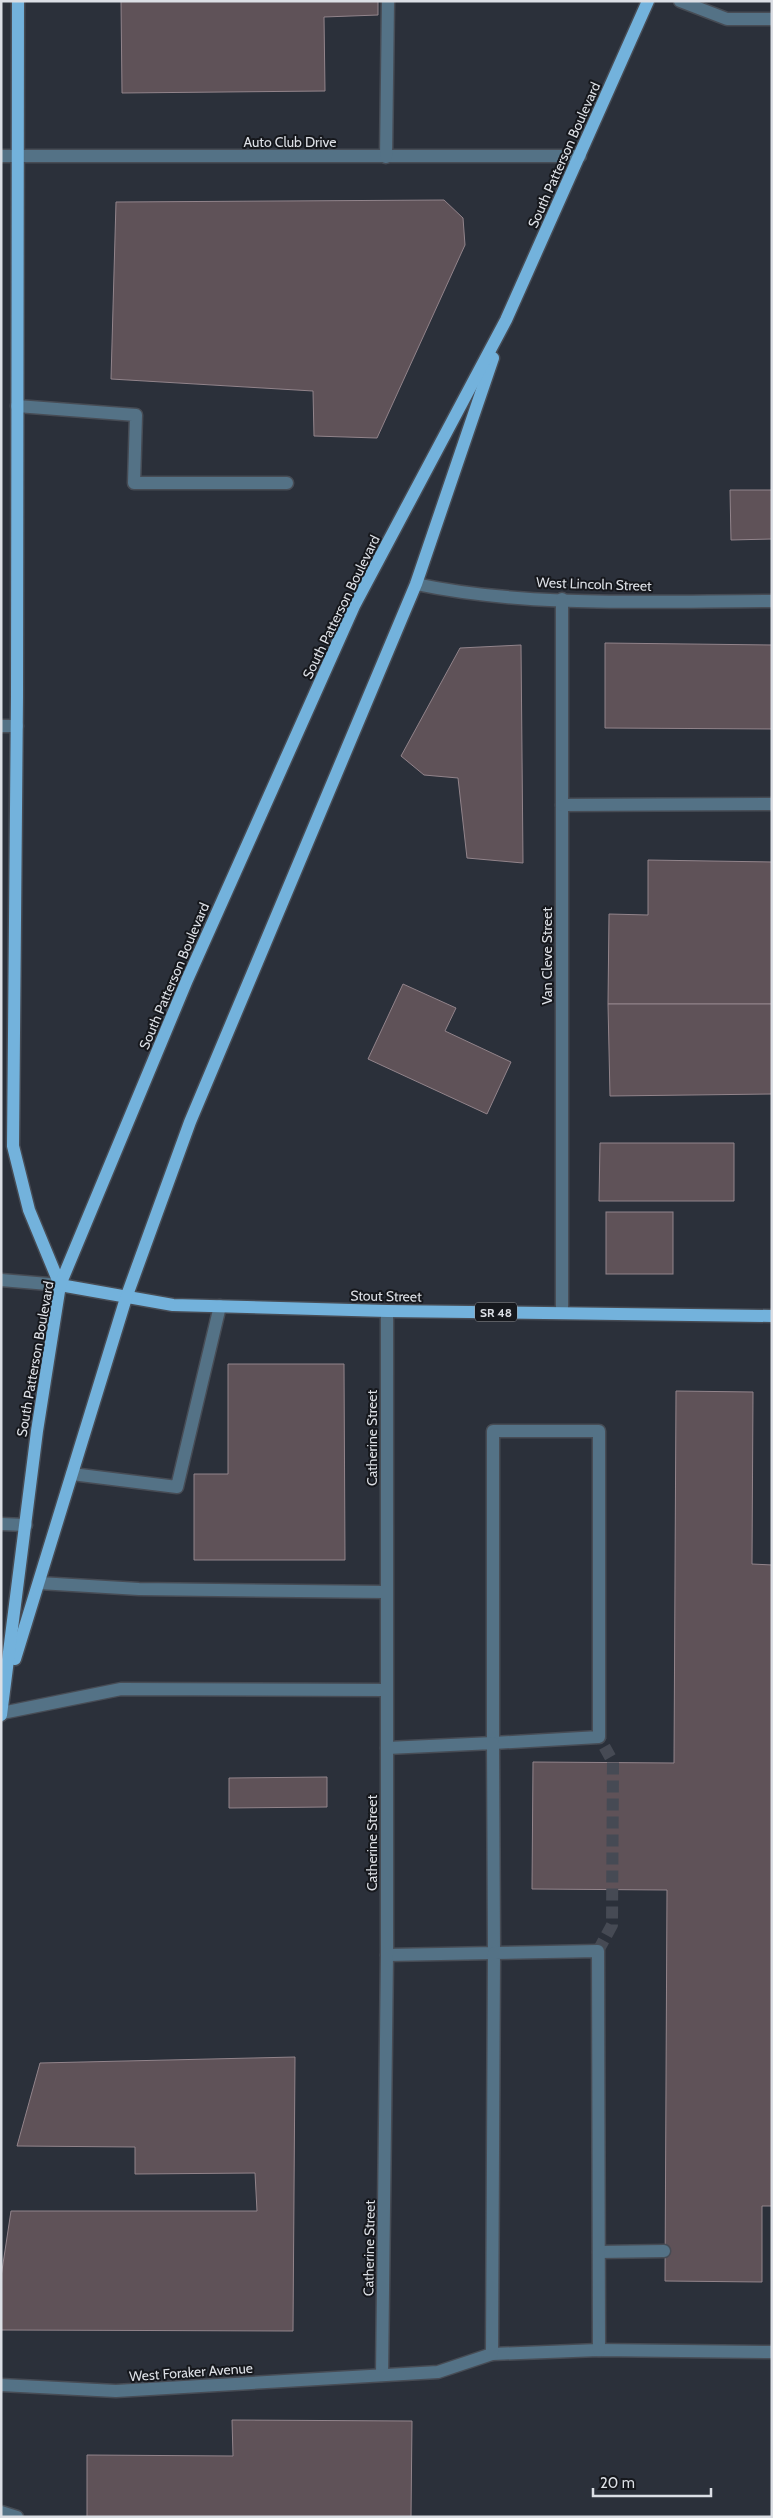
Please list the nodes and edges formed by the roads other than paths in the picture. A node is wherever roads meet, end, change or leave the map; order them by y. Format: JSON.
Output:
{"nodes":[{"id":1,"x":18,"y":1,"type":"edge"},
{"id":2,"x":388,"y":1,"type":"edge"},
{"id":3,"x":648,"y":1,"type":"edge"},
{"id":4,"x":680,"y":1,"type":"edge"},
{"id":5,"x":772,"y":19,"type":"edge"},
{"id":6,"x":1,"y":156,"type":"edge"},
{"id":7,"x":18,"y":156,"type":"junction"},
{"id":8,"x":580,"y":156,"type":"junction"},
{"id":9,"x":386,"y":157,"type":"junction"},
{"id":10,"x":506,"y":320,"type":"junction"},
{"id":11,"x":17,"y":406,"type":"junction"},
{"id":12,"x":287,"y":483,"type":"dead end"},
{"id":13,"x":416,"y":584,"type":"junction"},
{"id":14,"x":562,"y":599,"type":"junction"},
{"id":15,"x":772,"y":601,"type":"edge"},
{"id":16,"x":1,"y":726,"type":"edge"},
{"id":17,"x":17,"y":726,"type":"junction"},
{"id":18,"x":772,"y":804,"type":"edge"},
{"id":19,"x":562,"y":805,"type":"junction"},
{"id":20,"x":1,"y":1280,"type":"edge"},
{"id":21,"x":60,"y":1286,"type":"junction"},
{"id":22,"x":126,"y":1298,"type":"junction"},
{"id":23,"x":220,"y":1306,"type":"junction"},
{"id":24,"x":387,"y":1311,"type":"junction"},
{"id":25,"x":562,"y":1313,"type":"junction"},
{"id":26,"x":772,"y":1316,"type":"edge"},
{"id":27,"x":72,"y":1474,"type":"junction"},
{"id":28,"x":1,"y":1524,"type":"edge"},
{"id":29,"x":26,"y":1525,"type":"junction"},
{"id":30,"x":39,"y":1583,"type":"junction"},
{"id":31,"x":386,"y":1592,"type":"junction"},
{"id":32,"x":6,"y":1689,"type":"junction"},
{"id":33,"x":386,"y":1690,"type":"junction"},
{"id":34,"x":1,"y":1714,"type":"edge"},
{"id":35,"x":493,"y":1743,"type":"junction"},
{"id":36,"x":386,"y":1748,"type":"junction"},
{"id":37,"x":494,"y":1953,"type":"junction"},
{"id":38,"x":387,"y":1955,"type":"junction"},
{"id":39,"x":664,"y":2251,"type":"dead end"},
{"id":40,"x":598,"y":2252,"type":"junction"},
{"id":41,"x":599,"y":2350,"type":"junction"},
{"id":42,"x":771,"y":2352,"type":"edge"},
{"id":43,"x":492,"y":2354,"type":"junction"},
{"id":44,"x":382,"y":2375,"type":"junction"},
{"id":45,"x":1,"y":2384,"type":"edge"},
{"id":46,"x":1,"y":2512,"type":"edge"},
{"id":47,"x":17,"y":2517,"type":"edge"}],
"edges":[{"from":1,"to":7,"type":"main road"},
{"from":2,"to":9,"type":"street"},
{"from":3,"to":8,"type":"main road","name":"South Patterson Boulevard"},
{"from":4,"to":5,"type":"street"},
{"from":6,"to":7,"type":"street","name":"Auto Club Drive"},
{"from":7,"to":9,"type":"street","name":"Auto Club Drive"},
{"from":7,"to":11,"type":"main road"},
{"from":8,"to":9,"type":"street","name":"Auto Club Drive"},
{"from":8,"to":10,"type":"main road","name":"South Patterson Boulevard"},
{"from":10,"to":13,"type":"main road","name":"South Patterson Boulevard"},
{"from":10,"to":21,"type":"main road","name":"South Patterson Boulevard"},
{"from":11,"to":12,"type":"street"},
{"from":11,"to":17,"type":"main road"},
{"from":13,"to":14,"type":"street","name":"West Lincoln Street"},
{"from":13,"to":22,"type":"main road","name":"South Patterson Boulevard"},
{"from":14,"to":15,"type":"street","name":"West Lincoln Street"},
{"from":14,"to":19,"type":"street","name":"Van Cleve Street"},
{"from":16,"to":17,"type":"street"},
{"from":17,"to":21,"type":"main road"},
{"from":18,"to":19,"type":"street"},
{"from":19,"to":25,"type":"street","name":"Van Cleve Street"},
{"from":20,"to":21,"type":"street","name":"Stout Street"},
{"from":21,"to":22,"type":"main road","name":"Stout Street","number":"SR 48"},
{"from":21,"to":29,"type":"main road","name":"South Patterson Boulevard"},
{"from":22,"to":23,"type":"main road","name":"Stout Street","number":"SR 48"},
{"from":22,"to":27,"type":"main road","name":"South Patterson Boulevard"},
{"from":23,"to":24,"type":"main road","name":"Stout Street","number":"SR 48"},
{"from":23,"to":27,"type":"street"},
{"from":24,"to":25,"type":"main road","name":"Stout Street","number":"SR 48"},
{"from":24,"to":31,"type":"street","name":"Catherine Street"},
{"from":25,"to":26,"type":"main road","name":"Stout Street","number":"SR 48"},
{"from":27,"to":30,"type":"main road","name":"South Patterson Boulevard"},
{"from":28,"to":29,"type":"street"},
{"from":29,"to":32,"type":"main road","name":"South Patterson Boulevard"},
{"from":30,"to":31,"type":"street"},
{"from":30,"to":32,"type":"main road","name":"South Patterson Boulevard"},
{"from":31,"to":33,"type":"street","name":"Catherine Street"},
{"from":32,"to":34,"type":"main road","name":"South Patterson Boulevard"},
{"from":33,"to":34,"type":"street"},
{"from":33,"to":36,"type":"street","name":"Catherine Street"},
{"from":35,"to":35,"type":"street"},
{"from":35,"to":36,"type":"street"},
{"from":35,"to":37,"type":"street"},
{"from":36,"to":38,"type":"street","name":"Catherine Street"},
{"from":37,"to":38,"type":"street"},
{"from":37,"to":40,"type":"street"},
{"from":37,"to":43,"type":"street"},
{"from":38,"to":44,"type":"street","name":"Catherine Street"},
{"from":39,"to":40,"type":"street"},
{"from":40,"to":41,"type":"street"},
{"from":41,"to":42,"type":"street","name":"West Foraker Avenue"},
{"from":41,"to":43,"type":"street","name":"West Foraker Avenue"},
{"from":43,"to":44,"type":"street","name":"West Foraker Avenue"},
{"from":44,"to":45,"type":"street","name":"West Foraker Avenue"},
{"from":46,"to":47,"type":"street"}]}
